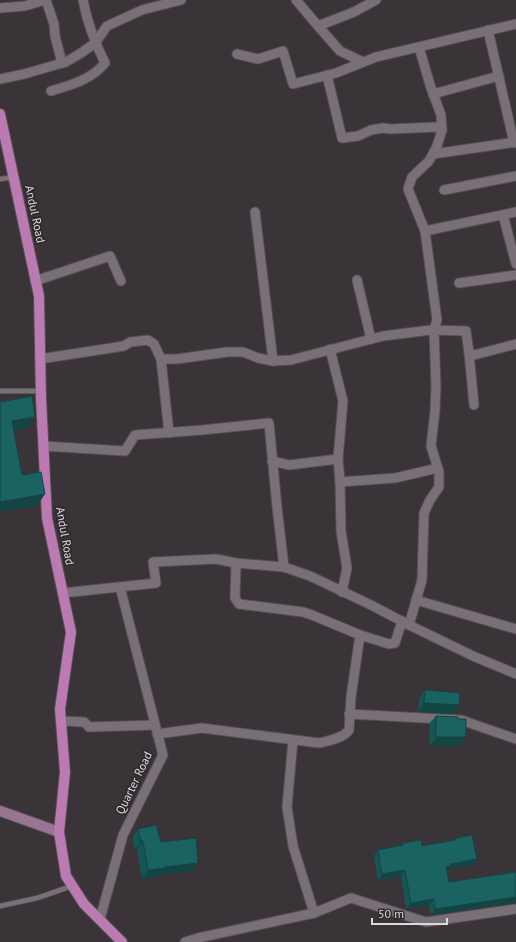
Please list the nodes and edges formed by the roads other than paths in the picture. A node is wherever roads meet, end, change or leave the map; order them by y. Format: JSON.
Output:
{"nodes":[{"id":1,"x":46,"y":0,"type":"edge"},
{"id":2,"x":83,"y":0,"type":"edge"},
{"id":3,"x":181,"y":0,"type":"edge"},
{"id":4,"x":296,"y":0,"type":"edge"},
{"id":5,"x":376,"y":0,"type":"edge"},
{"id":6,"x":0,"y":8,"type":"edge"},
{"id":7,"x":516,"y":24,"type":"edge"},
{"id":8,"x":318,"y":26,"type":"junction"},
{"id":9,"x":488,"y":30,"type":"junction"},
{"id":10,"x":95,"y":43,"type":"junction"},
{"id":11,"x":419,"y":47,"type":"junction"},
{"id":12,"x":237,"y":54,"type":"dead end"},
{"id":13,"x":363,"y":62,"type":"junction"},
{"id":14,"x":62,"y":64,"type":"junction"},
{"id":15,"x":327,"y":75,"type":"junction"},
{"id":16,"x":499,"y":76,"type":"junction"},
{"id":17,"x":0,"y":79,"type":"edge"},
{"id":18,"x":51,"y":91,"type":"dead end"},
{"id":19,"x":433,"y":94,"type":"junction"},
{"id":20,"x":0,"y":114,"type":"edge"},
{"id":21,"x":442,"y":130,"type":"junction"},
{"id":22,"x":515,"y":143,"type":"edge"},
{"id":23,"x":433,"y":154,"type":"junction"},
{"id":24,"x":516,"y":176,"type":"edge"},
{"id":25,"x":14,"y":177,"type":"junction"},
{"id":26,"x":0,"y":179,"type":"edge"},
{"id":27,"x":444,"y":190,"type":"dead end"},
{"id":28,"x":255,"y":212,"type":"dead end"},
{"id":29,"x":516,"y":212,"type":"edge"},
{"id":30,"x":503,"y":215,"type":"junction"},
{"id":31,"x":425,"y":231,"type":"junction"},
{"id":32,"x":516,"y":264,"type":"edge"},
{"id":33,"x":515,"y":278,"type":"edge"},
{"id":34,"x":357,"y":280,"type":"dead end"},
{"id":35,"x":36,"y":281,"type":"junction"},
{"id":36,"x":121,"y":281,"type":"dead end"},
{"id":37,"x":459,"y":283,"type":"dead end"},
{"id":38,"x":434,"y":330,"type":"junction"},
{"id":39,"x":371,"y":339,"type":"junction"},
{"id":40,"x":516,"y":344,"type":"edge"},
{"id":41,"x":330,"y":349,"type":"junction"},
{"id":42,"x":469,"y":353,"type":"junction"},
{"id":43,"x":40,"y":359,"type":"junction"},
{"id":44,"x":161,"y":359,"type":"junction"},
{"id":45,"x":273,"y":361,"type":"junction"},
{"id":46,"x":41,"y":391,"type":"junction"},
{"id":47,"x":0,"y":392,"type":"edge"},
{"id":48,"x":474,"y":406,"type":"dead end"},
{"id":49,"x":169,"y":433,"type":"junction"},
{"id":50,"x":43,"y":446,"type":"junction"},
{"id":51,"x":338,"y":459,"type":"junction"},
{"id":52,"x":272,"y":461,"type":"junction"},
{"id":53,"x":438,"y":468,"type":"junction"},
{"id":54,"x":340,"y":482,"type":"junction"},
{"id":55,"x":236,"y":563,"type":"junction"},
{"id":56,"x":284,"y":566,"type":"junction"},
{"id":57,"x":120,"y":587,"type":"junction"},
{"id":58,"x":342,"y":592,"type":"junction"},
{"id":59,"x":63,"y":593,"type":"junction"},
{"id":60,"x":416,"y":600,"type":"junction"},
{"id":61,"x":406,"y":623,"type":"junction"},
{"id":62,"x":516,"y":629,"type":"edge"},
{"id":63,"x":360,"y":636,"type":"junction"},
{"id":64,"x":516,"y":674,"type":"edge"},
{"id":65,"x":349,"y":714,"type":"junction"},
{"id":66,"x":61,"y":721,"type":"junction"},
{"id":67,"x":155,"y":725,"type":"junction"},
{"id":68,"x":157,"y":734,"type":"junction"},
{"id":69,"x":516,"y":739,"type":"edge"},
{"id":70,"x":293,"y":740,"type":"junction"},
{"id":71,"x":0,"y":811,"type":"edge"},
{"id":72,"x":59,"y":832,"type":"junction"},
{"id":73,"x":72,"y":886,"type":"junction"},
{"id":74,"x":0,"y":906,"type":"edge"},
{"id":75,"x":516,"y":909,"type":"edge"},
{"id":76,"x":314,"y":912,"type":"junction"},
{"id":77,"x":100,"y":919,"type":"junction"},
{"id":78,"x":122,"y":942,"type":"edge"},
{"id":79,"x":185,"y":942,"type":"edge"}],
"edges":[{"from":1,"to":6,"type":"street"},
{"from":1,"to":14,"type":"street"},
{"from":2,"to":10,"type":"street"},
{"from":3,"to":10,"type":"street"},
{"from":4,"to":8,"type":"street"},
{"from":5,"to":8,"type":"street"},
{"from":7,"to":9,"type":"street"},
{"from":8,"to":13,"type":"street"},
{"from":9,"to":11,"type":"street"},
{"from":9,"to":16,"type":"street"},
{"from":10,"to":14,"type":"street"},
{"from":10,"to":18,"type":"street"},
{"from":11,"to":13,"type":"street"},
{"from":11,"to":19,"type":"street"},
{"from":12,"to":15,"type":"street"},
{"from":13,"to":15,"type":"street"},
{"from":14,"to":17,"type":"street"},
{"from":15,"to":21,"type":"street"},
{"from":16,"to":19,"type":"street"},
{"from":16,"to":22,"type":"street"},
{"from":19,"to":21,"type":"street"},
{"from":20,"to":25,"type":"main road","name":"Andul Road"},
{"from":21,"to":23,"type":"street"},
{"from":22,"to":23,"type":"street"},
{"from":23,"to":31,"type":"street"},
{"from":24,"to":27,"type":"street"},
{"from":25,"to":26,"type":"lane"},
{"from":25,"to":35,"type":"main road","name":"Andul Road"},
{"from":28,"to":45,"type":"street"},
{"from":29,"to":30,"type":"street"},
{"from":30,"to":31,"type":"street"},
{"from":30,"to":32,"type":"street"},
{"from":31,"to":38,"type":"street"},
{"from":33,"to":37,"type":"street"},
{"from":34,"to":39,"type":"street"},
{"from":35,"to":36,"type":"street"},
{"from":35,"to":43,"type":"main road","name":"Andul Road"},
{"from":38,"to":39,"type":"street"},
{"from":38,"to":42,"type":"street"},
{"from":38,"to":53,"type":"street"},
{"from":39,"to":41,"type":"street"},
{"from":40,"to":42,"type":"street"},
{"from":41,"to":45,"type":"street"},
{"from":41,"to":51,"type":"street"},
{"from":42,"to":48,"type":"street"},
{"from":43,"to":44,"type":"street"},
{"from":43,"to":46,"type":"main road","name":"Andul Road"},
{"from":44,"to":45,"type":"street"},
{"from":44,"to":49,"type":"street"},
{"from":46,"to":47,"type":"lane"},
{"from":46,"to":50,"type":"main road","name":"Andul Road"},
{"from":49,"to":50,"type":"street"},
{"from":49,"to":52,"type":"street"},
{"from":50,"to":59,"type":"main road","name":"Andul Road"},
{"from":51,"to":52,"type":"street"},
{"from":51,"to":54,"type":"street"},
{"from":52,"to":56,"type":"street"},
{"from":53,"to":54,"type":"street"},
{"from":53,"to":60,"type":"street"},
{"from":54,"to":58,"type":"street"},
{"from":55,"to":56,"type":"street"},
{"from":55,"to":57,"type":"street"},
{"from":55,"to":63,"type":"street"},
{"from":56,"to":58,"type":"street"},
{"from":57,"to":59,"type":"street"},
{"from":57,"to":67,"type":"street","name":"Quarter Road"},
{"from":58,"to":61,"type":"street"},
{"from":59,"to":66,"type":"main road","name":"Andul Road"},
{"from":60,"to":61,"type":"street"},
{"from":60,"to":62,"type":"street"},
{"from":61,"to":63,"type":"street"},
{"from":61,"to":64,"type":"street"},
{"from":63,"to":65,"type":"street"},
{"from":65,"to":69,"type":"street"},
{"from":65,"to":70,"type":"street"},
{"from":66,"to":67,"type":"street"},
{"from":66,"to":72,"type":"main road","name":"Andul Road"},
{"from":67,"to":68,"type":"street","name":"Quarter Road"},
{"from":68,"to":70,"type":"street"},
{"from":68,"to":77,"type":"street","name":"Quarter Road"},
{"from":70,"to":76,"type":"street"},
{"from":71,"to":72,"type":"main road"},
{"from":72,"to":73,"type":"main road","name":"Andul Road"},
{"from":73,"to":74,"type":"lane"},
{"from":73,"to":77,"type":"main road","name":"Andul Road"},
{"from":75,"to":76,"type":"street"},
{"from":76,"to":79,"type":"street"},
{"from":77,"to":78,"type":"main road","name":"Andul Road"}]}
